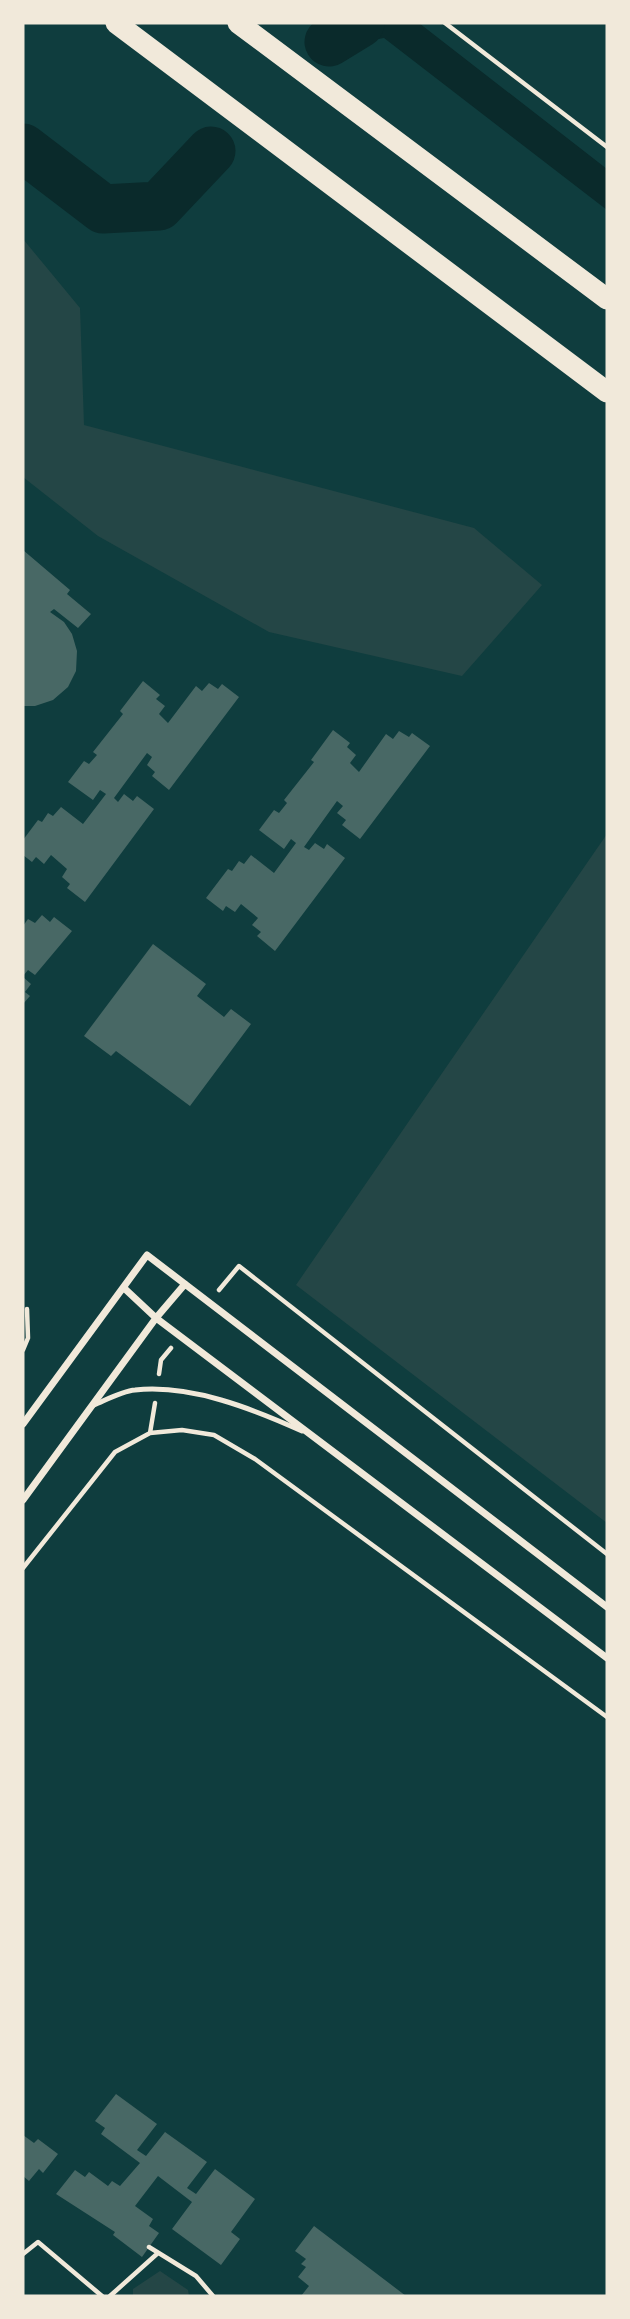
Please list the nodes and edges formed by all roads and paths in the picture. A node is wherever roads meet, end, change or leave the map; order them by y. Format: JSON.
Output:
{"nodes":[{"id":1,"x":116,"y":23,"type":"edge"},
{"id":2,"x":238,"y":23,"type":"edge"},
{"id":3,"x":446,"y":23,"type":"edge"},
{"id":4,"x":607,"y":147,"type":"edge"},
{"id":5,"x":607,"y":299,"type":"edge"},
{"id":6,"x":607,"y":392,"type":"edge"},
{"id":7,"x":239,"y":1266,"type":"dead end"},
{"id":8,"x":185,"y":1284,"type":"junction"},
{"id":9,"x":124,"y":1288,"type":"junction"},
{"id":10,"x":27,"y":1309,"type":"dead end"},
{"id":11,"x":156,"y":1318,"type":"junction"},
{"id":12,"x":23,"y":1350,"type":"edge"},
{"id":13,"x":91,"y":1406,"type":"junction"},
{"id":14,"x":23,"y":1424,"type":"edge"},
{"id":15,"x":314,"y":1437,"type":"junction"},
{"id":16,"x":23,"y":1500,"type":"edge"},
{"id":17,"x":607,"y":1554,"type":"edge"},
{"id":18,"x":23,"y":1568,"type":"edge"},
{"id":19,"x":607,"y":1607,"type":"edge"},
{"id":20,"x":607,"y":1658,"type":"edge"},
{"id":21,"x":607,"y":1717,"type":"edge"},
{"id":22,"x":149,"y":2247,"type":"dead end"},
{"id":23,"x":158,"y":2253,"type":"junction"},
{"id":24,"x":23,"y":2254,"type":"edge"},
{"id":25,"x":102,"y":2296,"type":"edge"},
{"id":26,"x":110,"y":2296,"type":"edge"},
{"id":27,"x":213,"y":2296,"type":"edge"}],
"edges":[{"from":1,"to":6,"type":"highway"},
{"from":2,"to":5,"type":"highway"},
{"from":3,"to":4,"type":"path"},
{"from":7,"to":17,"type":"path"},
{"from":8,"to":9,"type":"street"},
{"from":8,"to":11,"type":"street"},
{"from":8,"to":19,"type":"street"},
{"from":9,"to":11,"type":"street"},
{"from":9,"to":14,"type":"street"},
{"from":10,"to":12,"type":"path"},
{"from":11,"to":13,"type":"street"},
{"from":11,"to":15,"type":"street"},
{"from":13,"to":15,"type":"lane"},
{"from":13,"to":16,"type":"street"},
{"from":15,"to":20,"type":"street"},
{"from":18,"to":21,"type":"path"},
{"from":22,"to":23,"type":"path"},
{"from":23,"to":26,"type":"path"},
{"from":23,"to":27,"type":"path"},
{"from":24,"to":25,"type":"path"}]}
